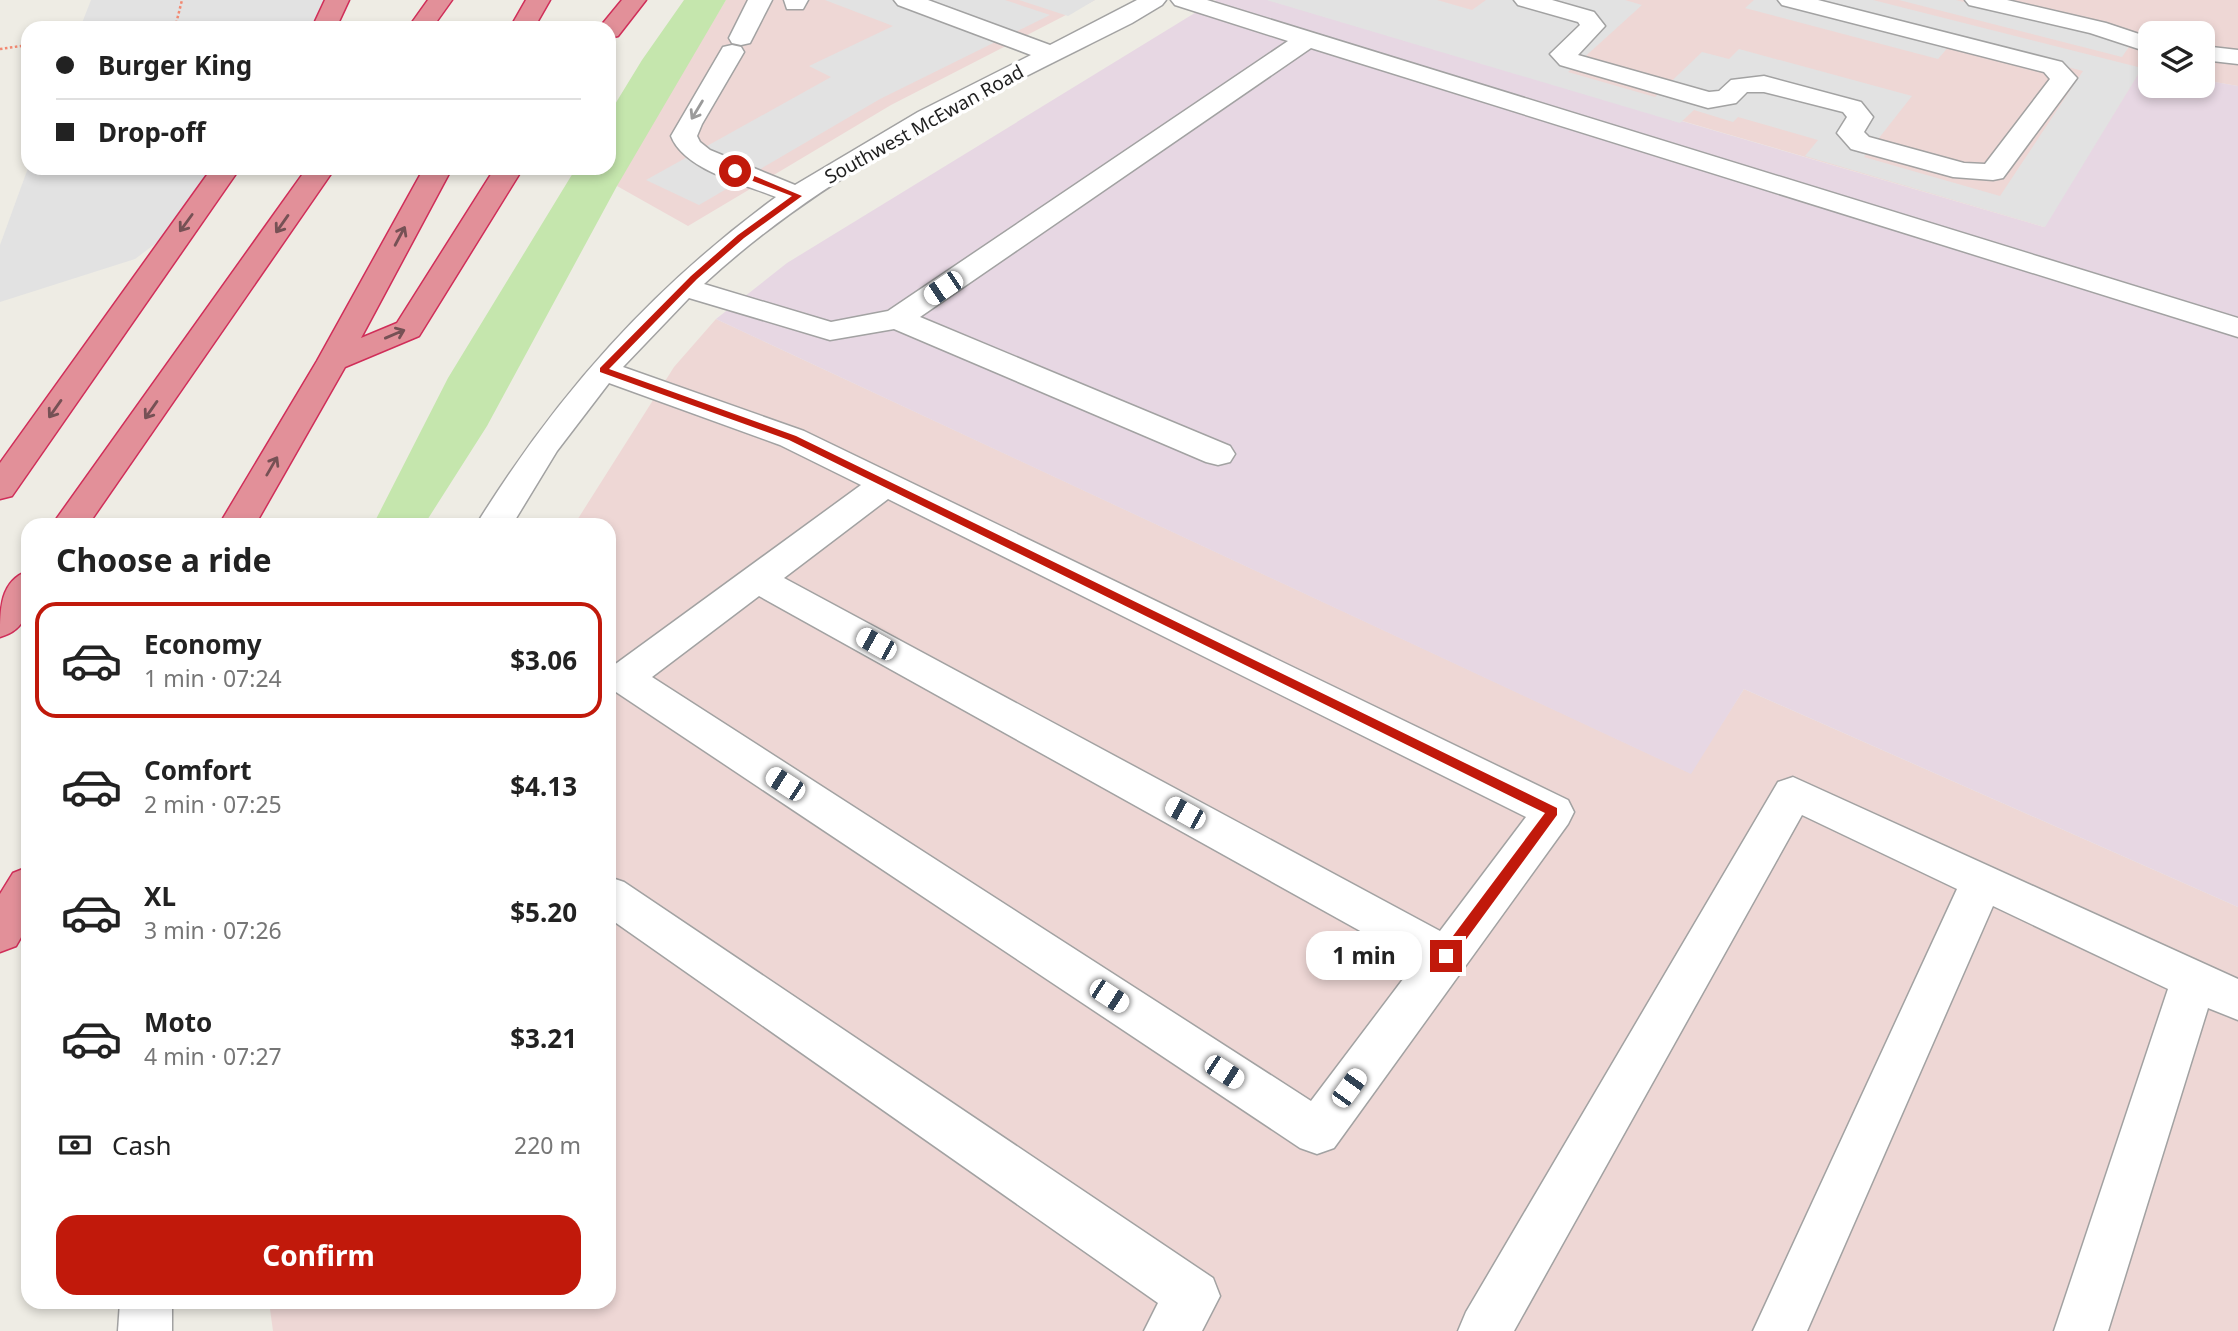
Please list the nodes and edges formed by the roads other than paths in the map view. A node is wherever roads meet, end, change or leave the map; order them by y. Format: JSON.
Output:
{"nodes":[{"id":1,"x":337,"y":0,"type":"edge"},
{"id":2,"x":440,"y":0,"type":"edge"},
{"id":3,"x":538,"y":0,"type":"edge"},
{"id":4,"x":634,"y":0,"type":"edge"},
{"id":5,"x":760,"y":0,"type":"edge"},
{"id":6,"x":906,"y":0,"type":"edge"},
{"id":7,"x":1108,"y":0,"type":"edge"},
{"id":8,"x":1183,"y":0,"type":"edge"},
{"id":9,"x":1526,"y":0,"type":"edge"},
{"id":10,"x":1790,"y":0,"type":"edge"},
{"id":11,"x":1977,"y":0,"type":"edge"},
{"id":12,"x":1146,"y":5,"type":"edge"},
{"id":13,"x":327,"y":21,"type":"edge"},
{"id":14,"x":425,"y":21,"type":"edge"},
{"id":15,"x":526,"y":21,"type":"edge"},
{"id":16,"x":616,"y":22,"type":"edge"},
{"id":17,"x":1307,"y":38,"type":"junction"},
{"id":18,"x":2138,"y":42,"type":"edge"},
{"id":19,"x":1052,"y":54,"type":"junction"},
{"id":20,"x":2215,"y":54,"type":"edge"},
{"id":21,"x":2238,"y":57,"type":"edge"},
{"id":22,"x":221,"y":175,"type":"edge"},
{"id":23,"x":316,"y":175,"type":"edge"},
{"id":24,"x":434,"y":175,"type":"edge"},
{"id":25,"x":505,"y":175,"type":"edge"},
{"id":26,"x":798,"y":196,"type":"junction"},
{"id":27,"x":684,"y":287,"type":"junction"},
{"id":28,"x":897,"y":319,"type":"junction"},
{"id":29,"x":2238,"y":328,"type":"edge"},
{"id":30,"x":333,"y":361,"type":"junction"},
{"id":31,"x":603,"y":370,"type":"junction"},
{"id":32,"x":1218,"y":454,"type":"dead end"},
{"id":33,"x":886,"y":484,"type":"junction"},
{"id":34,"x":0,"y":488,"type":"edge"},
{"id":35,"x":75,"y":518,"type":"edge"},
{"id":36,"x":241,"y":518,"type":"edge"},
{"id":37,"x":498,"y":518,"type":"edge"},
{"id":38,"x":757,"y":579,"type":"junction"},
{"id":39,"x":21,"y":594,"type":"edge"},
{"id":40,"x":0,"y":624,"type":"edge"},
{"id":41,"x":1982,"y":881,"type":"junction"},
{"id":42,"x":21,"y":897,"type":"edge"},
{"id":43,"x":616,"y":900,"type":"edge"},
{"id":44,"x":0,"y":933,"type":"edge"},
{"id":45,"x":1446,"y":956,"type":"junction"},
{"id":46,"x":2194,"y":979,"type":"junction"},
{"id":47,"x":2238,"y":1000,"type":"edge"},
{"id":48,"x":146,"y":1309,"type":"edge"},
{"id":49,"x":145,"y":1331,"type":"edge"},
{"id":50,"x":1171,"y":1331,"type":"edge"},
{"id":51,"x":1485,"y":1331,"type":"edge"},
{"id":52,"x":1780,"y":1331,"type":"edge"},
{"id":53,"x":2081,"y":1331,"type":"edge"}],
"edges":[{"from":1,"to":13,"type":"highway"},
{"from":2,"to":14,"type":"highway"},
{"from":3,"to":15,"type":"highway"},
{"from":4,"to":16,"type":"highway"},
{"from":5,"to":26,"type":"street","one_way":true},
{"from":6,"to":19,"type":"street"},
{"from":7,"to":12,"type":"street"},
{"from":8,"to":17,"type":"street"},
{"from":9,"to":10,"type":"street"},
{"from":11,"to":18,"type":"street"},
{"from":12,"to":19,"type":"street","name":"Southwest McEwan Road"},
{"from":17,"to":28,"type":"street"},
{"from":17,"to":29,"type":"street"},
{"from":19,"to":26,"type":"street","name":"Southwest McEwan Road"},
{"from":20,"to":21,"type":"street"},
{"from":22,"to":34,"type":"highway","one_way":true},
{"from":23,"to":35,"type":"highway","one_way":true},
{"from":30,"to":24,"type":"highway","one_way":true},
{"from":30,"to":25,"type":"highway","one_way":true},
{"from":26,"to":27,"type":"street","name":"Southwest McEwan Road"},
{"from":27,"to":28,"type":"street"},
{"from":27,"to":31,"type":"street","name":"Southwest McEwan Road"},
{"from":28,"to":32,"type":"street"},
{"from":36,"to":30,"type":"highway","one_way":true},
{"from":31,"to":33,"type":"street"},
{"from":31,"to":37,"type":"street","name":"Southwest McEwan Road"},
{"from":33,"to":38,"type":"street"},
{"from":33,"to":45,"type":"street"},
{"from":38,"to":45,"type":"street"},
{"from":38,"to":45,"type":"street"},
{"from":39,"to":40,"type":"highway"},
{"from":41,"to":46,"type":"street"},
{"from":41,"to":51,"type":"street"},
{"from":41,"to":52,"type":"street"},
{"from":42,"to":44,"type":"highway"},
{"from":43,"to":50,"type":"street"},
{"from":46,"to":47,"type":"street"},
{"from":46,"to":53,"type":"street"},
{"from":48,"to":49,"type":"street"}]}
